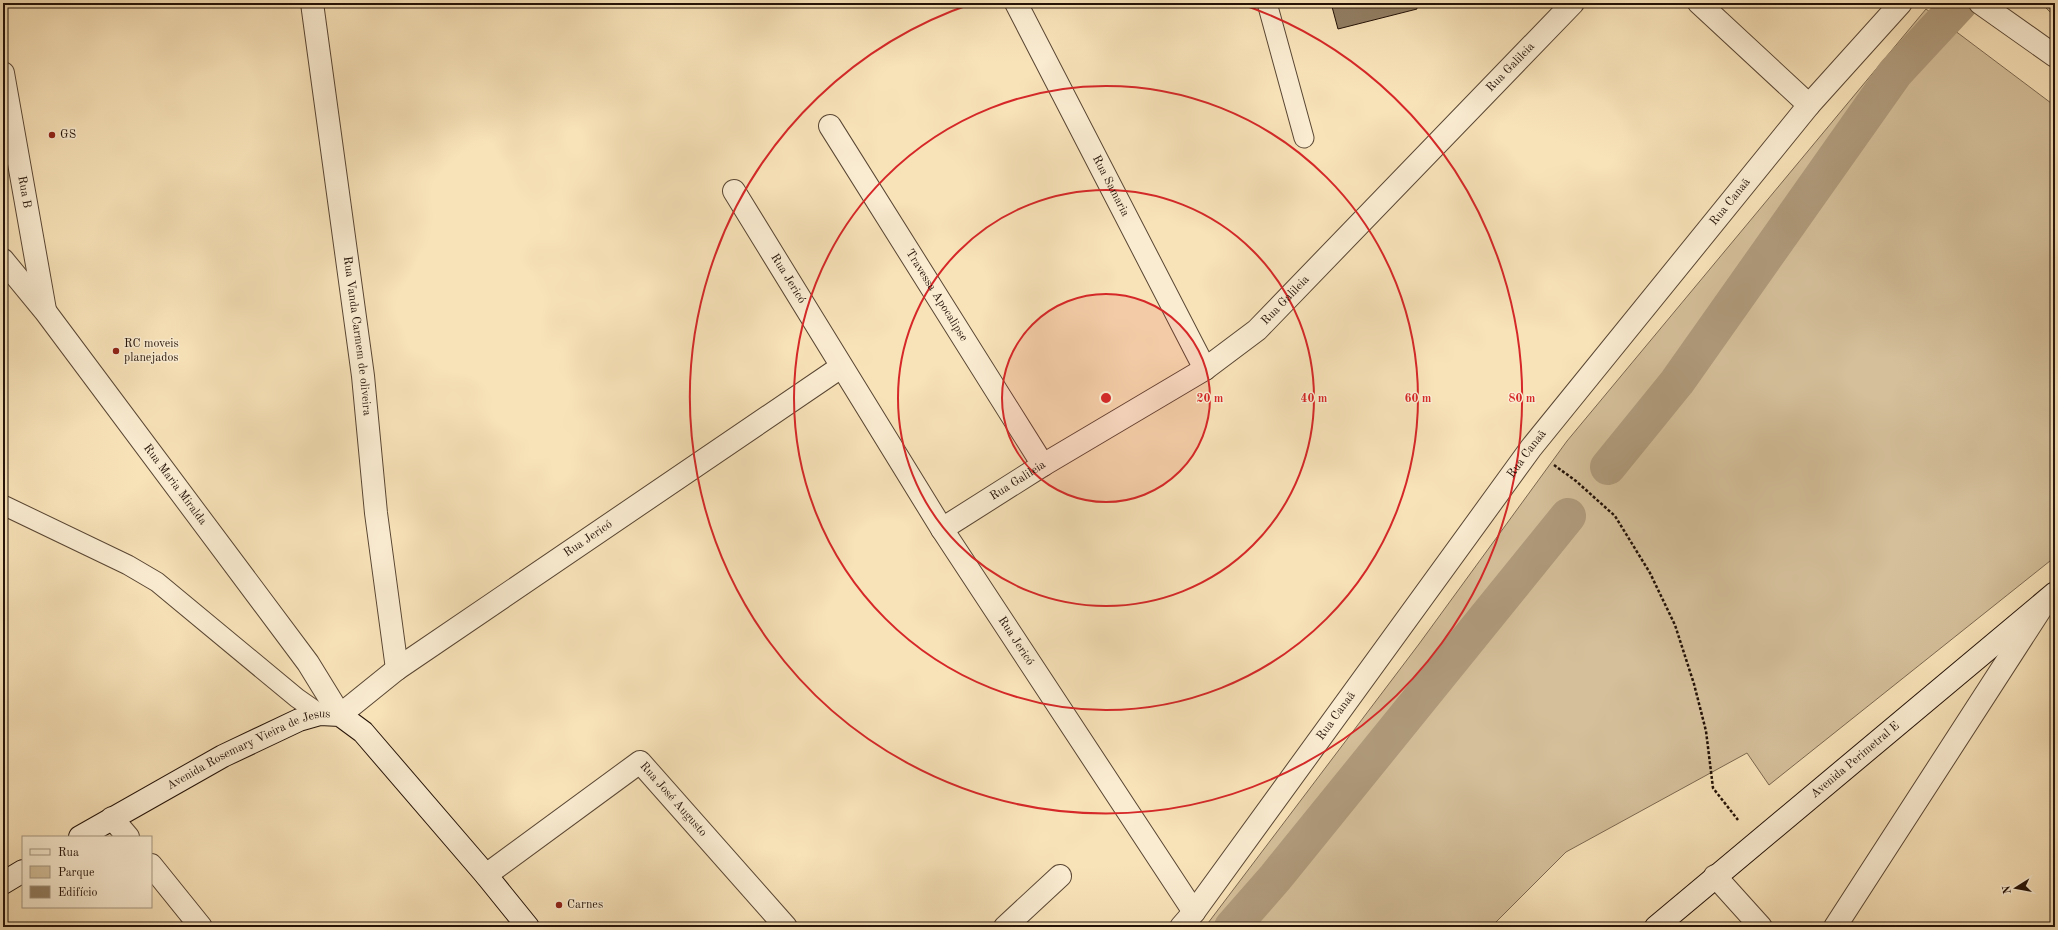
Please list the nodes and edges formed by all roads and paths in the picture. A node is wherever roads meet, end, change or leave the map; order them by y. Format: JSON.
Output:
{"nodes":[{"id":1,"x":312,"y":3,"type":"edge"},
{"id":2,"x":1016,"y":3,"type":"edge"},
{"id":3,"x":1267,"y":3,"type":"edge"},
{"id":4,"x":1573,"y":3,"type":"edge"},
{"id":5,"x":1699,"y":3,"type":"edge"},
{"id":6,"x":1901,"y":3,"type":"edge"},
{"id":7,"x":1986,"y":7,"type":"edge"},
{"id":8,"x":2055,"y":56,"type":"edge"},
{"id":9,"x":3,"y":73,"type":"edge"},
{"id":10,"x":1810,"y":106,"type":"junction"},
{"id":11,"x":830,"y":126,"type":"dead end"},
{"id":12,"x":1304,"y":138,"type":"dead end"},
{"id":13,"x":734,"y":191,"type":"dead end"},
{"id":14,"x":3,"y":260,"type":"edge"},
{"id":15,"x":45,"y":311,"type":"junction"},
{"id":16,"x":841,"y":367,"type":"junction"},
{"id":17,"x":1205,"y":369,"type":"junction"},
{"id":18,"x":1531,"y":448,"type":"junction"},
{"id":19,"x":1043,"y":465,"type":"junction"},
{"id":20,"x":3,"y":506,"type":"edge"},
{"id":21,"x":942,"y":529,"type":"junction"},
{"id":22,"x":2050,"y":598,"type":"edge"},
{"id":23,"x":397,"y":669,"type":"junction"},
{"id":24,"x":330,"y":715,"type":"junction"},
{"id":25,"x":112,"y":818,"type":"junction"},
{"id":26,"x":82,"y":836,"type":"edge"},
{"id":27,"x":127,"y":836,"type":"edge"},
{"id":28,"x":1756,"y":844,"type":"junction"},
{"id":29,"x":152,"y":866,"type":"edge"},
{"id":30,"x":22,"y":872,"type":"edge"},
{"id":31,"x":486,"y":875,"type":"junction"},
{"id":32,"x":1060,"y":876,"type":"dead end"},
{"id":33,"x":1715,"y":876,"type":"junction"},
{"id":34,"x":3,"y":883,"type":"edge"},
{"id":35,"x":1188,"y":920,"type":"edge"},
{"id":36,"x":201,"y":927,"type":"edge"},
{"id":37,"x":528,"y":927,"type":"edge"},
{"id":38,"x":786,"y":927,"type":"edge"},
{"id":39,"x":1005,"y":927,"type":"edge"},
{"id":40,"x":1656,"y":927,"type":"edge"},
{"id":41,"x":1761,"y":927,"type":"edge"},
{"id":42,"x":1835,"y":927,"type":"edge"}],
"edges":[{"from":1,"to":23,"type":"street","name":"Rua Vanda Carmem de oliveira"},
{"from":2,"to":17,"type":"street","name":"Rua Samaria"},
{"from":3,"to":12,"type":"lane"},
{"from":4,"to":17,"type":"street","name":"Rua Galileia"},
{"from":5,"to":10,"type":"street"},
{"from":6,"to":10,"type":"street","name":"Rua Canaã"},
{"from":7,"to":8,"type":"street"},
{"from":9,"to":15,"type":"street","name":"Rua B"},
{"from":10,"to":18,"type":"street","name":"Rua Canaã"},
{"from":11,"to":19,"type":"street","name":"Travessa Apocalipse"},
{"from":13,"to":16,"type":"street","name":"Rua Jericó"},
{"from":14,"to":15,"type":"street","name":"Rua Maria Miralda"},
{"from":15,"to":24,"type":"street","name":"Rua Maria Miralda"},
{"from":16,"to":21,"type":"street","name":"Rua Jericó"},
{"from":16,"to":23,"type":"street","name":"Rua Jericó"},
{"from":17,"to":19,"type":"street","name":"Rua Galileia"},
{"from":18,"to":28,"type":"path"},
{"from":18,"to":35,"type":"street","name":"Rua Canaã"},
{"from":19,"to":21,"type":"street","name":"Rua Galileia"},
{"from":20,"to":24,"type":"lane"},
{"from":21,"to":35,"type":"street","name":"Rua Jericó"},
{"from":22,"to":28,"type":"street","name":"Avenida Perimetral E"},
{"from":22,"to":42,"type":"street"},
{"from":23,"to":24,"type":"street","name":"Rua Jericó"},
{"from":24,"to":25,"type":"street","name":"Avenida Rosemary Vieira de Jesus"},
{"from":24,"to":31,"type":"street","name":"Avenida Rosemary Vieira de Jesus"},
{"from":25,"to":26,"type":"street","name":"Avenida Rosemary Vieira de Jesus"},
{"from":25,"to":27,"type":"street"},
{"from":28,"to":33,"type":"street","name":"Avenida Perimetral E"},
{"from":29,"to":36,"type":"street"},
{"from":30,"to":34,"type":"street"},
{"from":31,"to":37,"type":"street","name":"Avenida Rosemary Vieira de Jesus"},
{"from":31,"to":38,"type":"street","name":"Rua José Augusto"},
{"from":32,"to":39,"type":"street"},
{"from":33,"to":40,"type":"street","name":"Avenida Perimetral E"},
{"from":33,"to":41,"type":"street"}]}
